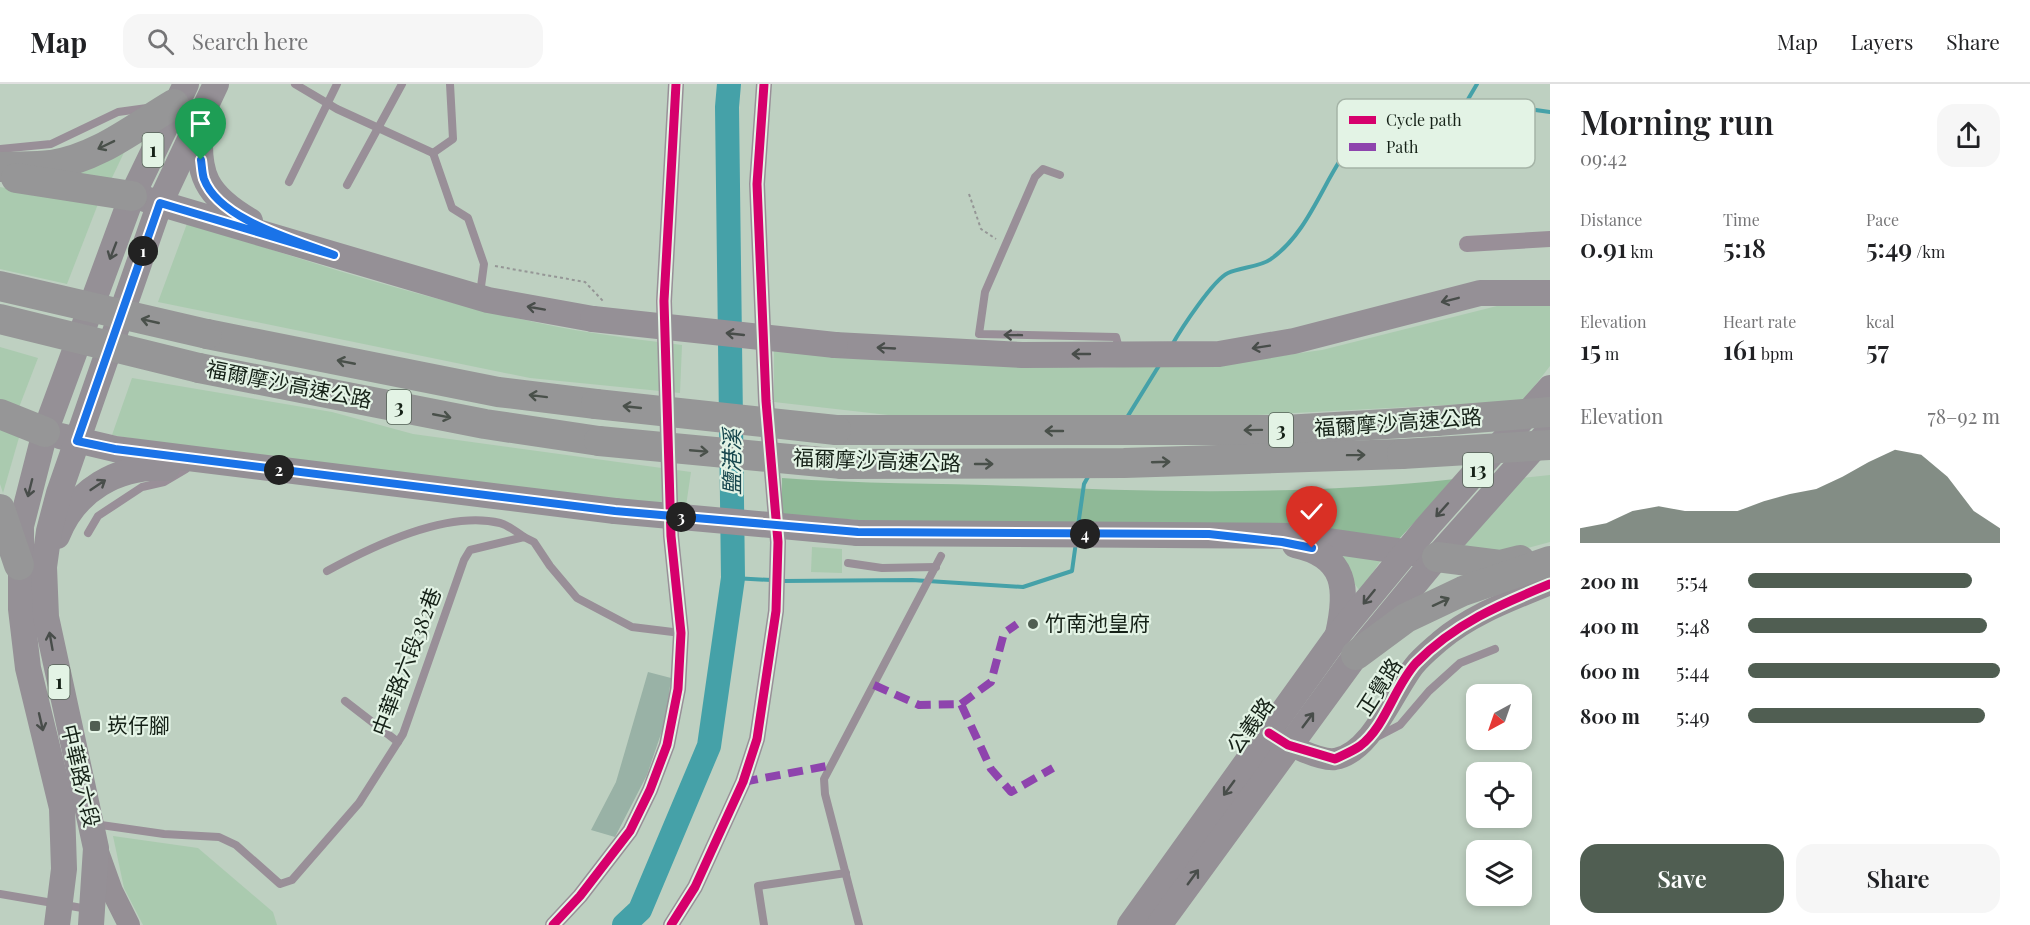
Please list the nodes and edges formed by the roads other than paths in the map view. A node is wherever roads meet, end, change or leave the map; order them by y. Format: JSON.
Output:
{"nodes":[{"id":1,"x":216,"y":84,"type":"edge"},
{"id":2,"x":295,"y":84,"type":"edge"},
{"id":3,"x":337,"y":84,"type":"edge"},
{"id":4,"x":402,"y":84,"type":"edge"},
{"id":5,"x":450,"y":84,"type":"edge"},
{"id":6,"x":675,"y":84,"type":"edge"},
{"id":7,"x":764,"y":84,"type":"edge"},
{"id":8,"x":187,"y":99,"type":"edge"},
{"id":9,"x":328,"y":103,"type":"junction"},
{"id":10,"x":380,"y":129,"type":"junction"},
{"id":11,"x":0,"y":149,"type":"edge"},
{"id":12,"x":433,"y":153,"type":"junction"},
{"id":13,"x":0,"y":167,"type":"edge"},
{"id":14,"x":1060,"y":175,"type":"dead end"},
{"id":15,"x":0,"y":176,"type":"edge"},
{"id":16,"x":289,"y":182,"type":"dead end"},
{"id":17,"x":347,"y":185,"type":"dead end"},
{"id":18,"x":146,"y":200,"type":"junction"},
{"id":19,"x":1550,"y":239,"type":"edge"},
{"id":20,"x":1467,"y":244,"type":"dead end"},
{"id":21,"x":334,"y":255,"type":"junction"},
{"id":22,"x":1550,"y":283,"type":"edge"},
{"id":23,"x":0,"y":286,"type":"edge"},
{"id":24,"x":1488,"y":293,"type":"junction"},
{"id":25,"x":1550,"y":293,"type":"edge"},
{"id":26,"x":480,"y":298,"type":"junction"},
{"id":27,"x":0,"y":319,"type":"edge"},
{"id":28,"x":1121,"y":354,"type":"junction"},
{"id":29,"x":1550,"y":388,"type":"edge"},
{"id":30,"x":1550,"y":412,"type":"edge"},
{"id":31,"x":0,"y":414,"type":"edge"},
{"id":32,"x":1550,"y":430,"type":"edge"},
{"id":33,"x":45,"y":432,"type":"junction"},
{"id":34,"x":77,"y":441,"type":"junction"},
{"id":35,"x":1550,"y":446,"type":"edge"},
{"id":36,"x":246,"y":466,"type":"junction"},
{"id":37,"x":186,"y":469,"type":"junction"},
{"id":38,"x":0,"y":509,"type":"edge"},
{"id":39,"x":88,"y":533,"type":"dead end"},
{"id":40,"x":1209,"y":534,"type":"junction"},
{"id":41,"x":524,"y":537,"type":"junction"},
{"id":42,"x":1406,"y":552,"type":"junction"},
{"id":43,"x":1550,"y":553,"type":"edge"},
{"id":44,"x":941,"y":556,"type":"dead end"},
{"id":45,"x":1437,"y":557,"type":"junction"},
{"id":46,"x":1550,"y":561,"type":"edge"},
{"id":47,"x":848,"y":563,"type":"dead end"},
{"id":48,"x":32,"y":566,"type":"junction"},
{"id":49,"x":936,"y":567,"type":"junction"},
{"id":50,"x":327,"y":571,"type":"dead end"},
{"id":51,"x":1550,"y":584,"type":"edge"},
{"id":52,"x":681,"y":633,"type":"junction"},
{"id":53,"x":1347,"y":645,"type":"junction"},
{"id":54,"x":1495,"y":649,"type":"dead end"},
{"id":55,"x":345,"y":700,"type":"dead end"},
{"id":56,"x":1279,"y":739,"type":"junction"},
{"id":57,"x":398,"y":742,"type":"junction"},
{"id":58,"x":1360,"y":746,"type":"junction"},
{"id":59,"x":91,"y":824,"type":"junction"},
{"id":60,"x":96,"y":848,"type":"junction"},
{"id":61,"x":846,"y":873,"type":"junction"},
{"id":62,"x":0,"y":894,"type":"edge"},
{"id":63,"x":59,"y":915,"type":"edge"},
{"id":64,"x":92,"y":917,"type":"edge"},
{"id":65,"x":129,"y":925,"type":"edge"},
{"id":66,"x":553,"y":925,"type":"edge"},
{"id":67,"x":671,"y":925,"type":"edge"},
{"id":68,"x":764,"y":925,"type":"edge"},
{"id":69,"x":859,"y":925,"type":"edge"},
{"id":70,"x":1130,"y":925,"type":"edge"},
{"id":71,"x":1159,"y":925,"type":"edge"}],
"edges":[{"from":1,"to":8,"type":"main road","name":"中華路六段","number":"1"},
{"from":2,"to":9,"type":"lane"},
{"from":3,"to":9,"type":"lane"},
{"from":4,"to":10,"type":"lane"},
{"from":5,"to":12,"type":"lane"},
{"from":6,"to":52,"type":"street"},
{"from":7,"to":67,"type":"street"},
{"from":8,"to":11,"type":"lane"},
{"from":8,"to":13,"type":"highway","one_way":true},
{"from":8,"to":18,"type":"main road","name":"中華路六段","number":"1"},
{"from":8,"to":21,"type":"main road"},
{"from":9,"to":10,"type":"lane"},
{"from":9,"to":16,"type":"lane"},
{"from":10,"to":12,"type":"lane"},
{"from":10,"to":17,"type":"lane"},
{"from":12,"to":26,"type":"lane"},
{"from":28,"to":14,"type":"lane","one_way":true},
{"from":15,"to":18,"type":"highway"},
{"from":18,"to":21,"type":"main road"},
{"from":18,"to":33,"type":"main road","name":"中華路六段","number":"1","one_way":true},
{"from":18,"to":34,"type":"main road","name":"中華路六段","number":"1"},
{"from":19,"to":20,"type":"street"},
{"from":21,"to":26,"type":"main road"},
{"from":22,"to":24,"type":"main road"},
{"from":30,"to":23,"type":"highway","name":"福爾摩沙高速公路","number":"3","one_way":true,"bridge":true},
{"from":24,"to":25,"type":"main road"},
{"from":24,"to":28,"type":"main road","one_way":true},
{"from":28,"to":26,"type":"main road","one_way":true,"bridge":true},
{"from":27,"to":35,"type":"highway","name":"福爾摩沙高速公路","number":"3","one_way":true,"bridge":true},
{"from":29,"to":42,"type":"main road","name":"公義路","number":"13","one_way":true},
{"from":31,"to":33,"type":"highway"},
{"from":32,"to":45,"type":"main road","name":"公義路","number":"13"},
{"from":33,"to":34,"type":"main road"},
{"from":33,"to":48,"type":"main road","name":"中華路六段","number":"1","one_way":true},
{"from":34,"to":36,"type":"main road"},
{"from":34,"to":48,"type":"main road","name":"中華路六段","number":"1"},
{"from":36,"to":37,"type":"main road"},
{"from":36,"to":40,"type":"main road","bridge":true},
{"from":37,"to":39,"type":"lane"},
{"from":48,"to":37,"type":"main road","one_way":true},
{"from":38,"to":48,"type":"highway"},
{"from":40,"to":42,"type":"main road"},
{"from":40,"to":53,"type":"main road"},
{"from":41,"to":50,"type":"lane"},
{"from":41,"to":52,"type":"lane"},
{"from":41,"to":57,"type":"lane","name":"中華路六段382巷"},
{"from":42,"to":45,"type":"main road"},
{"from":42,"to":53,"type":"main road","name":"公義路","number":"13","one_way":true},
{"from":43,"to":45,"type":"highway"},
{"from":44,"to":49,"type":"lane"},
{"from":45,"to":53,"type":"main road","name":"公義路","number":"13"},
{"from":53,"to":46,"type":"highway","one_way":true},
{"from":47,"to":49,"type":"lane"},
{"from":59,"to":48,"type":"main road","name":"中華路六段","number":"1","one_way":true},
{"from":48,"to":63,"type":"main road","name":"中華路六段","number":"1","one_way":true},
{"from":49,"to":61,"type":"lane"},
{"from":51,"to":58,"type":"street","name":"正覺路"},
{"from":52,"to":66,"type":"street"},
{"from":53,"to":56,"type":"main road","name":"公義路","number":"13"},
{"from":54,"to":58,"type":"lane"},
{"from":55,"to":57,"type":"lane"},
{"from":56,"to":58,"type":"street","name":"正覺路"},
{"from":56,"to":70,"type":"main road","name":"公義路","number":"13","one_way":true},
{"from":71,"to":56,"type":"main road","name":"公義路","number":"13","one_way":true},
{"from":57,"to":59,"type":"lane","name":"中華路六段382巷"},
{"from":59,"to":60,"type":"main road","name":"中華路六段","number":"1"},
{"from":60,"to":64,"type":"main road","name":"中華路六段","number":"1"},
{"from":60,"to":65,"type":"street"},
{"from":61,"to":68,"type":"lane"},
{"from":61,"to":69,"type":"lane"},
{"from":62,"to":63,"type":"lane"},
{"from":63,"to":64,"type":"lane"}]}
